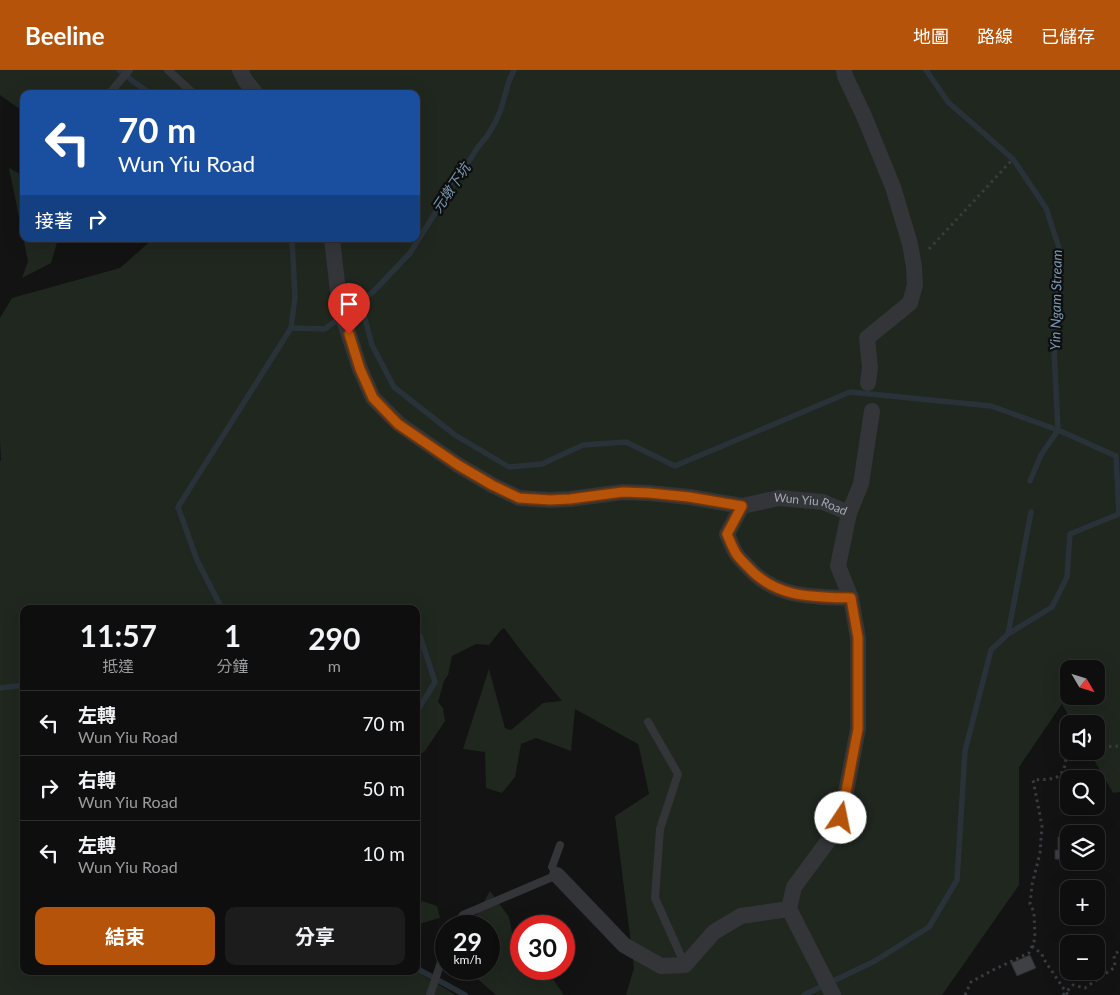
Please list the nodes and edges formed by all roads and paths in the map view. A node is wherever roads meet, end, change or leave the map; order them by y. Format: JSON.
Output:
{"nodes":[{"id":1,"x":129,"y":70,"type":"edge"},
{"id":2,"x":168,"y":70,"type":"edge"},
{"id":3,"x":240,"y":70,"type":"edge"},
{"id":4,"x":844,"y":70,"type":"edge"},
{"id":5,"x":112,"y":90,"type":"edge"},
{"id":6,"x":190,"y":90,"type":"edge"},
{"id":7,"x":253,"y":90,"type":"edge"},
{"id":8,"x":1013,"y":159,"type":"dead end"},
{"id":9,"x":332,"y":242,"type":"edge"},
{"id":10,"x":914,"y":267,"type":"junction"},
{"id":11,"x":868,"y":383,"type":"dead end"},
{"id":12,"x":872,"y":411,"type":"dead end"},
{"id":13,"x":742,"y":506,"type":"junction"},
{"id":14,"x":848,"y":513,"type":"junction"},
{"id":15,"x":851,"y":598,"type":"junction"},
{"id":16,"x":648,"y":722,"type":"dead end"},
{"id":17,"x":1120,"y":746,"type":"edge"},
{"id":18,"x":1105,"y":747,"type":"edge"},
{"id":19,"x":1066,"y":760,"type":"edge"},
{"id":20,"x":560,"y":846,"type":"dead end"},
{"id":21,"x":557,"y":875,"type":"junction"},
{"id":22,"x":789,"y":910,"type":"junction"},
{"id":23,"x":463,"y":915,"type":"edge"},
{"id":24,"x":1032,"y":946,"type":"junction"},
{"id":25,"x":1120,"y":950,"type":"edge"},
{"id":26,"x":685,"y":966,"type":"junction"},
{"id":27,"x":435,"y":980,"type":"edge"},
{"id":28,"x":1066,"y":994,"type":"edge"},
{"id":29,"x":430,"y":995,"type":"edge"},
{"id":30,"x":833,"y":995,"type":"edge"},
{"id":31,"x":966,"y":995,"type":"edge"}],
"edges":[{"from":1,"to":5,"type":"lane"},
{"from":2,"to":6,"type":"lane"},
{"from":3,"to":7,"type":"street"},
{"from":4,"to":10,"type":"street"},
{"from":8,"to":10,"type":"path"},
{"from":9,"to":13,"type":"street","name":"Wun Yiu Road"},
{"from":10,"to":11,"type":"street"},
{"from":12,"to":14,"type":"street"},
{"from":13,"to":14,"type":"street","name":"Wun Yiu Road"},
{"from":13,"to":15,"type":"street"},
{"from":14,"to":15,"type":"street","name":"Wun Yiu Road"},
{"from":15,"to":22,"type":"street","name":"Wun Yiu Road"},
{"from":16,"to":26,"type":"lane"},
{"from":17,"to":18,"type":"path"},
{"from":19,"to":24,"type":"path"},
{"from":20,"to":21,"type":"lane"},
{"from":21,"to":23,"type":"lane"},
{"from":21,"to":26,"type":"street"},
{"from":22,"to":26,"type":"street"},
{"from":22,"to":30,"type":"street"},
{"from":24,"to":28,"type":"path"},
{"from":24,"to":31,"type":"path"},
{"from":25,"to":28,"type":"path"},
{"from":27,"to":29,"type":"lane"}]}
